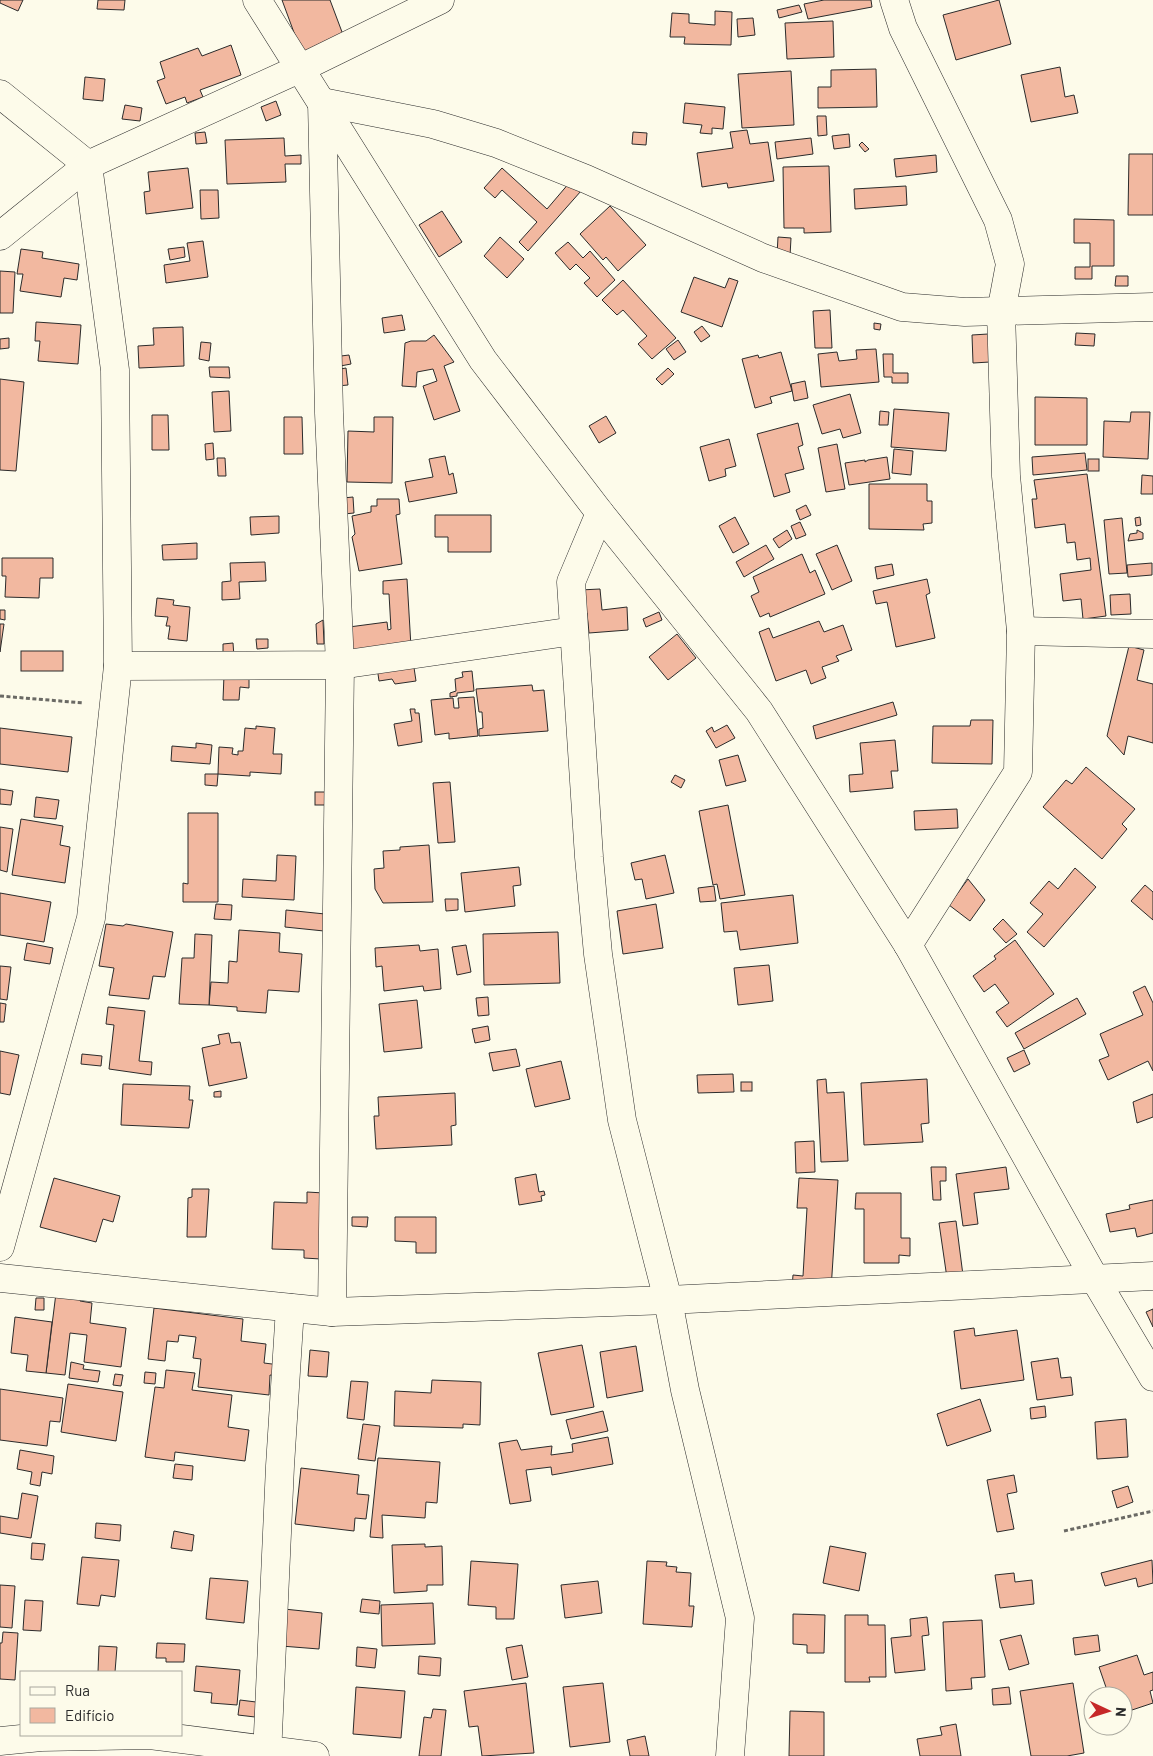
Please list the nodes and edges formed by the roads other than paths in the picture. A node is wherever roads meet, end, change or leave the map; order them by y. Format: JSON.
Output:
{"nodes":[{"id":1,"x":257,"y":0,"type":"edge"},
{"id":2,"x":440,"y":0,"type":"edge"},
{"id":3,"x":894,"y":0,"type":"edge"},
{"id":4,"x":301,"y":68,"type":"junction"},
{"id":5,"x":0,"y":94,"type":"edge"},
{"id":6,"x":322,"y":102,"type":"junction"},
{"id":7,"x":88,"y":164,"type":"junction"},
{"id":8,"x":0,"y":236,"type":"edge"},
{"id":9,"x":1153,"y":307,"type":"edge"},
{"id":10,"x":1001,"y":312,"type":"junction"},
{"id":11,"x":600,"y":513,"type":"junction"},
{"id":12,"x":574,"y":631,"type":"junction"},
{"id":13,"x":1021,"y":631,"type":"junction"},
{"id":14,"x":1153,"y":634,"type":"edge"},
{"id":15,"x":340,"y":665,"type":"junction"},
{"id":16,"x":118,"y":666,"type":"junction"},
{"id":17,"x":908,"y":945,"type":"junction"},
{"id":18,"x":0,"y":1246,"type":"edge"},
{"id":19,"x":1153,"y":1276,"type":"edge"},
{"id":20,"x":0,"y":1278,"type":"edge"},
{"id":21,"x":1096,"y":1281,"type":"junction"},
{"id":22,"x":668,"y":1300,"type":"junction"},
{"id":23,"x":290,"y":1308,"type":"junction"},
{"id":24,"x":332,"y":1312,"type":"junction"},
{"id":25,"x":1153,"y":1377,"type":"edge"},
{"id":26,"x":96,"y":1736,"type":"edge"},
{"id":27,"x":156,"y":1736,"type":"edge"},
{"id":28,"x":0,"y":1741,"type":"edge"},
{"id":29,"x":267,"y":1753,"type":"edge"},
{"id":30,"x":315,"y":1756,"type":"edge"},
{"id":31,"x":730,"y":1756,"type":"edge"}],
"edges":[{"from":1,"to":4,"type":"street"},
{"from":2,"to":4,"type":"street"},
{"from":3,"to":10,"type":"street"},
{"from":4,"to":6,"type":"street"},
{"from":4,"to":7,"type":"street"},
{"from":5,"to":7,"type":"street"},
{"from":6,"to":10,"type":"street"},
{"from":6,"to":11,"type":"street"},
{"from":6,"to":15,"type":"street"},
{"from":7,"to":8,"type":"street"},
{"from":7,"to":16,"type":"street"},
{"from":9,"to":10,"type":"street"},
{"from":10,"to":13,"type":"street"},
{"from":11,"to":12,"type":"street"},
{"from":11,"to":17,"type":"street"},
{"from":12,"to":15,"type":"street"},
{"from":12,"to":22,"type":"street"},
{"from":13,"to":14,"type":"street"},
{"from":13,"to":17,"type":"street"},
{"from":15,"to":16,"type":"street"},
{"from":15,"to":24,"type":"street"},
{"from":16,"to":18,"type":"street"},
{"from":17,"to":21,"type":"street"},
{"from":19,"to":21,"type":"street"},
{"from":20,"to":23,"type":"street"},
{"from":21,"to":22,"type":"street"},
{"from":21,"to":25,"type":"street"},
{"from":22,"to":24,"type":"street"},
{"from":22,"to":31,"type":"street"},
{"from":23,"to":24,"type":"street"},
{"from":23,"to":29,"type":"street"},
{"from":26,"to":28,"type":"street"},
{"from":27,"to":29,"type":"street"},
{"from":29,"to":30,"type":"street"}]}
